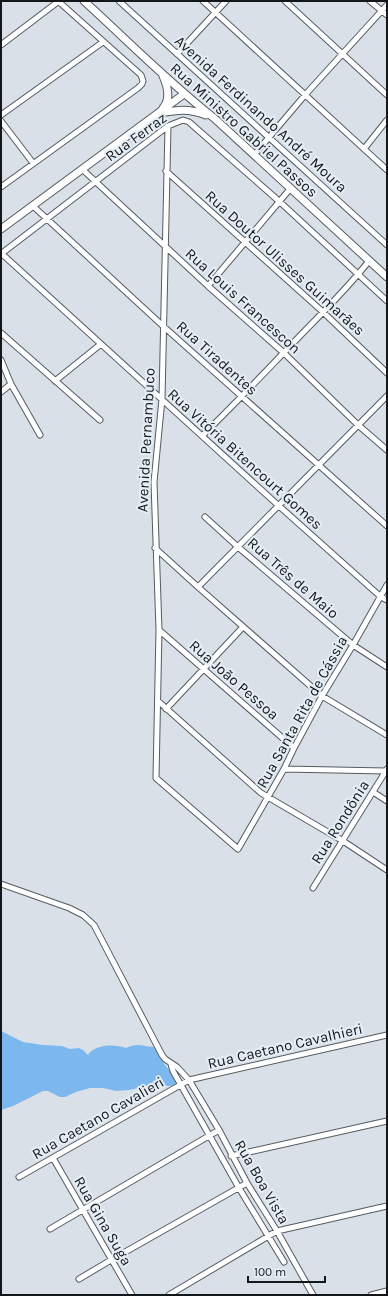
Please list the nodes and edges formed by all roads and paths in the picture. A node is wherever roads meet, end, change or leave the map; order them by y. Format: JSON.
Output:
{"nodes":[{"id":1,"x":59,"y":1,"type":"edge"},
{"id":2,"x":84,"y":1,"type":"edge"},
{"id":3,"x":119,"y":1,"type":"edge"},
{"id":4,"x":203,"y":1,"type":"edge"},
{"id":5,"x":226,"y":1,"type":"edge"},
{"id":6,"x":285,"y":1,"type":"edge"},
{"id":7,"x":370,"y":1,"type":"edge"},
{"id":8,"x":387,"y":5,"type":"edge"},
{"id":9,"x":381,"y":11,"type":"junction"},
{"id":10,"x":215,"y":12,"type":"junction"},
{"id":11,"x":387,"y":15,"type":"edge"},
{"id":12,"x":103,"y":42,"type":"junction"},
{"id":13,"x":1,"y":45,"type":"edge"},
{"id":14,"x":177,"y":54,"type":"junction"},
{"id":15,"x":344,"y":54,"type":"junction"},
{"id":16,"x":162,"y":72,"type":"junction"},
{"id":17,"x":184,"y":94,"type":"junction"},
{"id":18,"x":305,"y":95,"type":"junction"},
{"id":19,"x":387,"y":95,"type":"edge"},
{"id":20,"x":157,"y":114,"type":"junction"},
{"id":21,"x":1,"y":115,"type":"edge"},
{"id":22,"x":214,"y":118,"type":"junction"},
{"id":23,"x":387,"y":120,"type":"edge"},
{"id":24,"x":1,"y":121,"type":"edge"},
{"id":25,"x":168,"y":126,"type":"junction"},
{"id":26,"x":268,"y":137,"type":"junction"},
{"id":27,"x":364,"y":149,"type":"junction"},
{"id":28,"x":254,"y":155,"type":"junction"},
{"id":29,"x":33,"y":163,"type":"junction"},
{"id":30,"x":82,"y":169,"type":"junction"},
{"id":31,"x":387,"y":170,"type":"edge"},
{"id":32,"x":166,"y":171,"type":"junction"},
{"id":33,"x":96,"y":182,"type":"junction"},
{"id":34,"x":1,"y":186,"type":"edge"},
{"id":35,"x":290,"y":189,"type":"junction"},
{"id":36,"x":280,"y":202,"type":"junction"},
{"id":37,"x":33,"y":206,"type":"junction"},
{"id":38,"x":47,"y":219,"type":"junction"},
{"id":39,"x":1,"y":229,"type":"edge"},
{"id":40,"x":245,"y":242,"type":"junction"},
{"id":41,"x":387,"y":245,"type":"edge"},
{"id":42,"x":166,"y":247,"type":"junction"},
{"id":43,"x":1,"y":253,"type":"edge"},
{"id":44,"x":369,"y":261,"type":"junction"},
{"id":45,"x":358,"y":275,"type":"junction"},
{"id":46,"x":387,"y":277,"type":"edge"},
{"id":47,"x":208,"y":286,"type":"junction"},
{"id":48,"x":387,"y":302,"type":"edge"},
{"id":49,"x":323,"y":312,"type":"junction"},
{"id":50,"x":163,"y":326,"type":"junction"},
{"id":51,"x":1,"y":332,"type":"edge"},
{"id":52,"x":101,"y":344,"type":"junction"},
{"id":53,"x":284,"y":353,"type":"junction"},
{"id":54,"x":1,"y":360,"type":"edge"},
{"id":55,"x":387,"y":373,"type":"edge"},
{"id":56,"x":55,"y":381,"type":"junction"},
{"id":57,"x":11,"y":384,"type":"junction"},
{"id":58,"x":1,"y":392,"type":"edge"},
{"id":59,"x":242,"y":396,"type":"junction"},
{"id":60,"x":387,"y":396,"type":"edge"},
{"id":61,"x":162,"y":399,"type":"junction"},
{"id":62,"x":100,"y":420,"type":"dead end"},
{"id":63,"x":358,"y":425,"type":"junction"},
{"id":64,"x":40,"y":435,"type":"dead end"},
{"id":65,"x":202,"y":436,"type":"junction"},
{"id":66,"x":387,"y":450,"type":"edge"},
{"id":67,"x":320,"y":466,"type":"junction"},
{"id":68,"x":279,"y":506,"type":"junction"},
{"id":69,"x":205,"y":517,"type":"dead end"},
{"id":70,"x":387,"y":526,"type":"edge"},
{"id":71,"x":238,"y":547,"type":"junction"},
{"id":72,"x":155,"y":548,"type":"junction"},
{"id":73,"x":387,"y":585,"type":"edge"},
{"id":74,"x":198,"y":587,"type":"junction"},
{"id":75,"x":381,"y":597,"type":"junction"},
{"id":76,"x":387,"y":600,"type":"edge"},
{"id":77,"x":243,"y":627,"type":"junction"},
{"id":78,"x":159,"y":630,"type":"junction"},
{"id":79,"x":353,"y":646,"type":"junction"},
{"id":80,"x":387,"y":667,"type":"edge"},
{"id":81,"x":204,"y":669,"type":"junction"},
{"id":82,"x":322,"y":696,"type":"junction"},
{"id":83,"x":158,"y":701,"type":"junction"},
{"id":84,"x":166,"y":708,"type":"junction"},
{"id":85,"x":387,"y":735,"type":"edge"},
{"id":86,"x":294,"y":748,"type":"junction"},
{"id":87,"x":284,"y":769,"type":"junction"},
{"id":88,"x":386,"y":770,"type":"edge"},
{"id":89,"x":373,"y":792,"type":"junction"},
{"id":90,"x":268,"y":796,"type":"junction"},
{"id":91,"x":387,"y":801,"type":"edge"},
{"id":92,"x":343,"y":841,"type":"junction"},
{"id":93,"x":238,"y":849,"type":"joint"},
{"id":94,"x":387,"y":870,"type":"edge"},
{"id":95,"x":1,"y":884,"type":"edge"},
{"id":96,"x":313,"y":888,"type":"dead end"},
{"id":97,"x":387,"y":1035,"type":"edge"},
{"id":98,"x":171,"y":1064,"type":"junction"},
{"id":99,"x":189,"y":1080,"type":"junction"},
{"id":100,"x":181,"y":1085,"type":"junction"},
{"id":101,"x":387,"y":1121,"type":"edge"},
{"id":102,"x":219,"y":1130,"type":"junction"},
{"id":103,"x":210,"y":1136,"type":"junction"},
{"id":104,"x":232,"y":1156,"type":"junction"},
{"id":105,"x":53,"y":1158,"type":"junction"},
{"id":106,"x":19,"y":1177,"type":"dead end"},
{"id":107,"x":247,"y":1183,"type":"junction"},
{"id":108,"x":239,"y":1188,"type":"junction"},
{"id":109,"x":387,"y":1206,"type":"edge"},
{"id":110,"x":83,"y":1210,"type":"junction"},
{"id":111,"x":50,"y":1228,"type":"dead end"},
{"id":112,"x":277,"y":1231,"type":"junction"},
{"id":113,"x":268,"y":1237,"type":"junction"},
{"id":114,"x":111,"y":1260,"type":"junction"},
{"id":115,"x":284,"y":1262,"type":"dead end"},
{"id":116,"x":79,"y":1279,"type":"dead end"},
{"id":117,"x":387,"y":1291,"type":"edge"},
{"id":118,"x":132,"y":1295,"type":"edge"},
{"id":119,"x":168,"y":1295,"type":"edge"},
{"id":120,"x":313,"y":1295,"type":"edge"},
{"id":121,"x":371,"y":1295,"type":"edge"}],
"edges":[{"from":1,"to":12,"type":"street"},
{"from":1,"to":13,"type":"street"},
{"from":2,"to":16,"type":"main road","name":"Rua Ministro Gabriel Passos"},
{"from":3,"to":14,"type":"street","name":"Avenida Ferdinando André Moura"},
{"from":4,"to":10,"type":"street"},
{"from":5,"to":10,"type":"street"},
{"from":6,"to":15,"type":"street"},
{"from":7,"to":9,"type":"street"},
{"from":8,"to":9,"type":"street"},
{"from":9,"to":11,"type":"street"},
{"from":9,"to":15,"type":"street"},
{"from":10,"to":14,"type":"street"},
{"from":10,"to":18,"type":"street"},
{"from":12,"to":21,"type":"street"},
{"from":12,"to":29,"type":"street"},
{"from":14,"to":26,"type":"street","name":"Avenida Ferdinando André Moura"},
{"from":15,"to":18,"type":"street"},
{"from":15,"to":19,"type":"street"},
{"from":16,"to":17,"type":"main road","name":"Rua Ministro Gabriel Passos"},
{"from":16,"to":20,"type":"main road"},
{"from":17,"to":20,"type":"main road"},
{"from":17,"to":22,"type":"main road","name":"Rua Ministro Gabriel Passos"},
{"from":18,"to":26,"type":"street"},
{"from":18,"to":27,"type":"street"},
{"from":20,"to":22,"type":"main road"},
{"from":20,"to":30,"type":"main road"},
{"from":22,"to":28,"type":"main road","name":"Rua Ministro Gabriel Passos"},
{"from":23,"to":27,"type":"street"},
{"from":24,"to":29,"type":"street"},
{"from":25,"to":32,"type":"street","name":"Avenida Pernambuco"},
{"from":25,"to":33,"type":"street","name":"Rua Ferraz"},
{"from":25,"to":36,"type":"street","name":"Rua Ferraz"},
{"from":26,"to":28,"type":"street"},
{"from":26,"to":41,"type":"street","name":"Avenida Ferdinando André Moura"},
{"from":27,"to":31,"type":"street"},
{"from":28,"to":35,"type":"main road","name":"Rua Ministro Gabriel Passos"},
{"from":29,"to":34,"type":"street"},
{"from":30,"to":33,"type":"street","name":"Rua Louis Francescon"},
{"from":30,"to":37,"type":"main road"},
{"from":32,"to":40,"type":"street","name":"Rua Doutor Ulisses Guimarães"},
{"from":32,"to":42,"type":"street","name":"Avenida Pernambuco"},
{"from":33,"to":38,"type":"street","name":"Rua Ferraz"},
{"from":33,"to":42,"type":"street","name":"Rua Louis Francescon"},
{"from":35,"to":36,"type":"street"},
{"from":35,"to":44,"type":"main road","name":"Rua Ministro Gabriel Passos"},
{"from":36,"to":40,"type":"street"},
{"from":36,"to":45,"type":"street","name":"Rua Ferraz"},
{"from":37,"to":38,"type":"street","name":"Rua Tiradentes"},
{"from":37,"to":39,"type":"main road"},
{"from":38,"to":43,"type":"street","name":"Rua Ferraz"},
{"from":38,"to":50,"type":"street","name":"Rua Tiradentes"},
{"from":40,"to":47,"type":"street"},
{"from":40,"to":49,"type":"street","name":"Rua Doutor Ulisses Guimarães"},
{"from":42,"to":47,"type":"street","name":"Rua Louis Francescon"},
{"from":42,"to":50,"type":"street","name":"Avenida Pernambuco"},
{"from":43,"to":52,"type":"street","name":"Rua Vitória Bitencourt Gomes"},
{"from":44,"to":45,"type":"street"},
{"from":44,"to":46,"type":"main road","name":"Rua Ministro Gabriel Passos"},
{"from":45,"to":48,"type":"street","name":"Rua Ferraz"},
{"from":45,"to":49,"type":"street"},
{"from":47,"to":53,"type":"street","name":"Rua Louis Francescon"},
{"from":49,"to":53,"type":"street"},
{"from":49,"to":55,"type":"street","name":"Rua Doutor Ulisses Guimarães"},
{"from":50,"to":59,"type":"street","name":"Rua Tiradentes"},
{"from":50,"to":61,"type":"street","name":"Avenida Pernambuco"},
{"from":51,"to":56,"type":"street"},
{"from":52,"to":56,"type":"street"},
{"from":52,"to":61,"type":"street","name":"Rua Vitória Bitencourt Gomes"},
{"from":53,"to":59,"type":"street"},
{"from":53,"to":63,"type":"street","name":"Rua Louis Francescon"},
{"from":54,"to":57,"type":"street"},
{"from":56,"to":62,"type":"street"},
{"from":57,"to":58,"type":"street"},
{"from":57,"to":64,"type":"street"},
{"from":59,"to":65,"type":"street"},
{"from":59,"to":67,"type":"street","name":"Rua Tiradentes"},
{"from":60,"to":63,"type":"street"},
{"from":61,"to":65,"type":"street","name":"Rua Vitória Bitencourt Gomes"},
{"from":61,"to":72,"type":"street","name":"Avenida Pernambuco"},
{"from":63,"to":66,"type":"street","name":"Rua Louis Francescon"},
{"from":63,"to":67,"type":"street"},
{"from":65,"to":68,"type":"street","name":"Rua Vitória Bitencourt Gomes"},
{"from":67,"to":68,"type":"street"},
{"from":67,"to":70,"type":"street","name":"Rua Tiradentes"},
{"from":68,"to":71,"type":"street"},
{"from":68,"to":75,"type":"street","name":"Rua Vitória Bitencourt Gomes"},
{"from":69,"to":71,"type":"street","name":"Rua Três de Maio"},
{"from":71,"to":74,"type":"street"},
{"from":71,"to":79,"type":"street","name":"Rua Três de Maio"},
{"from":72,"to":74,"type":"street"},
{"from":72,"to":78,"type":"street","name":"Avenida Pernambuco"},
{"from":73,"to":75,"type":"street","name":"Rua Santa Rita de Cássia"},
{"from":74,"to":77,"type":"street"},
{"from":75,"to":76,"type":"street","name":"Rua Vitória Bitencourt Gomes"},
{"from":75,"to":79,"type":"street","name":"Rua Santa Rita de Cássia"},
{"from":77,"to":81,"type":"street"},
{"from":77,"to":82,"type":"street"},
{"from":78,"to":81,"type":"street","name":"Rua João Pessoa"},
{"from":78,"to":83,"type":"street","name":"Avenida Pernambuco"},
{"from":79,"to":80,"type":"street","name":"Rua Três de Maio"},
{"from":79,"to":82,"type":"street","name":"Rua Santa Rita de Cássia"},
{"from":81,"to":84,"type":"street"},
{"from":81,"to":86,"type":"street","name":"Rua João Pessoa"},
{"from":82,"to":85,"type":"street"},
{"from":82,"to":86,"type":"street","name":"Rua Santa Rita de Cássia"},
{"from":83,"to":84,"type":"street"},
{"from":83,"to":93,"type":"street","name":"Avenida Pernambuco"},
{"from":84,"to":90,"type":"street"},
{"from":86,"to":87,"type":"street","name":"Rua Santa Rita de Cássia"},
{"from":87,"to":88,"type":"street"},
{"from":87,"to":90,"type":"street","name":"Rua Santa Rita de Cássia"},
{"from":88,"to":89,"type":"street","name":"Rua Rondônia"},
{"from":89,"to":91,"type":"street"},
{"from":89,"to":92,"type":"street","name":"Rua Rondônia"},
{"from":90,"to":92,"type":"street"},
{"from":90,"to":93,"type":"street","name":"Rua Santa Rita de Cássia"},
{"from":92,"to":94,"type":"street"},
{"from":92,"to":96,"type":"street","name":"Rua Rondônia"},
{"from":95,"to":98,"type":"street"},
{"from":97,"to":99,"type":"street","name":"Rua Caetano Cavalhieri"},
{"from":98,"to":99,"type":"street","name":"Rua Boa Vista"},
{"from":98,"to":100,"type":"street","name":"Rua Boa Vista"},
{"from":99,"to":100,"type":"street","name":"Rua Caetano Cavalieri"},
{"from":99,"to":102,"type":"street","name":"Rua Boa Vista"},
{"from":100,"to":103,"type":"street","name":"Rua Boa Vista"},
{"from":100,"to":105,"type":"street","name":"Rua Caetano Cavalieri"},
{"from":101,"to":104,"type":"street"},
{"from":102,"to":103,"type":"street"},
{"from":102,"to":104,"type":"street","name":"Rua Boa Vista"},
{"from":103,"to":108,"type":"street","name":"Rua Boa Vista"},
{"from":103,"to":110,"type":"street"},
{"from":104,"to":107,"type":"street","name":"Rua Boa Vista"},
{"from":105,"to":106,"type":"street","name":"Rua Caetano Cavalieri"},
{"from":105,"to":110,"type":"street","name":"Rua Gina Suga"},
{"from":107,"to":108,"type":"street"},
{"from":107,"to":112,"type":"street","name":"Rua Boa Vista"},
{"from":108,"to":113,"type":"street","name":"Rua Boa Vista"},
{"from":108,"to":114,"type":"street"},
{"from":109,"to":112,"type":"street"},
{"from":110,"to":111,"type":"street"},
{"from":110,"to":114,"type":"street","name":"Rua Gina Suga"},
{"from":112,"to":113,"type":"street"},
{"from":112,"to":120,"type":"street","name":"Rua Boa Vista"},
{"from":113,"to":115,"type":"street","name":"Rua Boa Vista"},
{"from":113,"to":119,"type":"street"},
{"from":114,"to":116,"type":"street"},
{"from":114,"to":118,"type":"street","name":"Rua Gina Suga"},
{"from":117,"to":121,"type":"street"}]}
